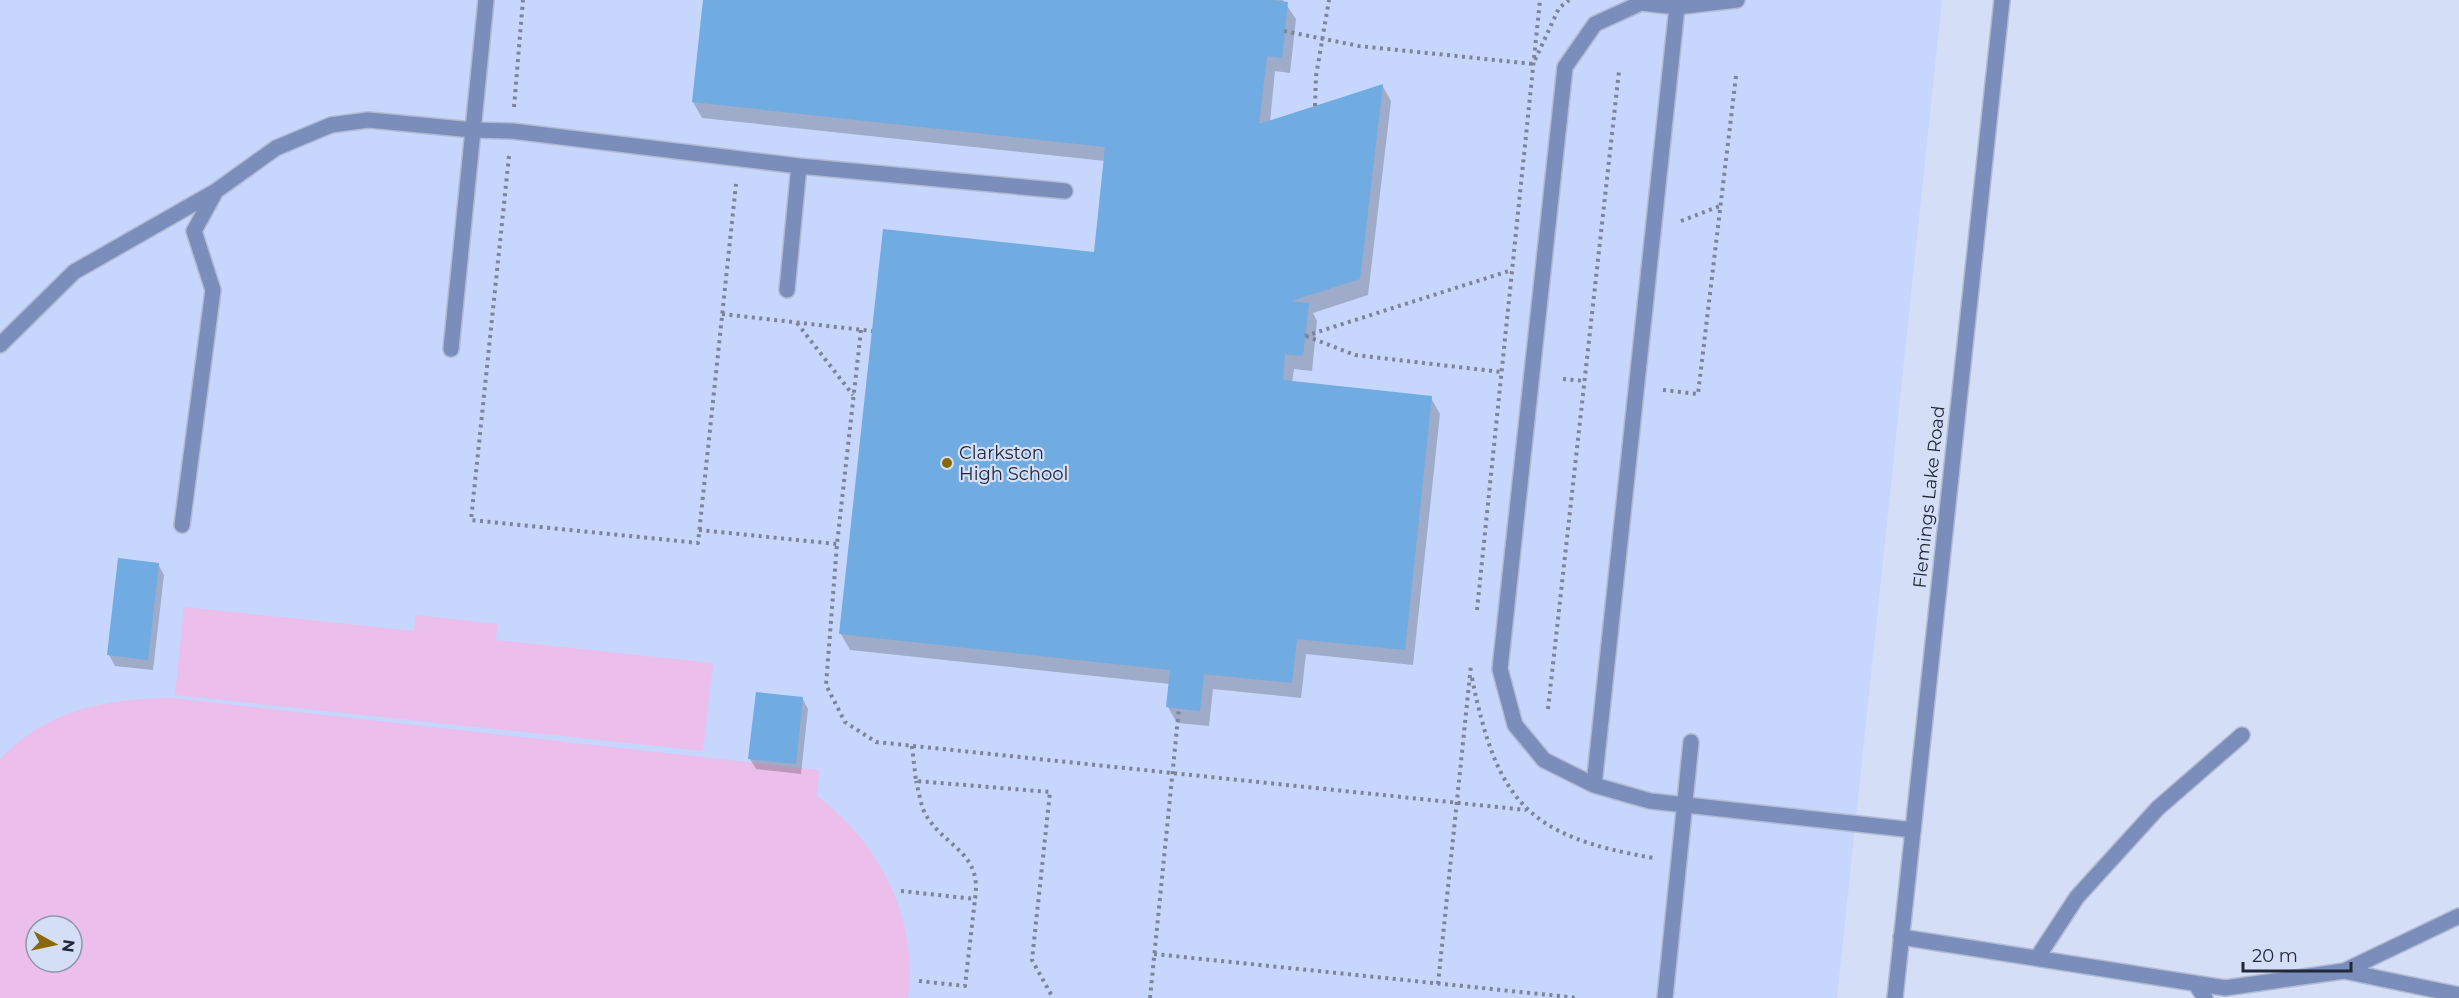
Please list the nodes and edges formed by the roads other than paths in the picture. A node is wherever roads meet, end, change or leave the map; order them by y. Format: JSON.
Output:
{"nodes":[{"id":1,"x":486,"y":0,"type":"edge"},
{"id":2,"x":1737,"y":0,"type":"edge"},
{"id":3,"x":2002,"y":0,"type":"edge"},
{"id":4,"x":1677,"y":7,"type":"junction"},
{"id":5,"x":473,"y":129,"type":"junction"},
{"id":6,"x":800,"y":166,"type":"junction"},
{"id":7,"x":216,"y":191,"type":"junction"},
{"id":8,"x":1065,"y":191,"type":"dead end"},
{"id":9,"x":787,"y":290,"type":"dead end"},
{"id":10,"x":0,"y":345,"type":"edge"},
{"id":11,"x":451,"y":349,"type":"dead end"},
{"id":12,"x":182,"y":525,"type":"dead end"},
{"id":13,"x":2242,"y":735,"type":"dead end"},
{"id":14,"x":1690,"y":742,"type":"dead end"},
{"id":15,"x":1594,"y":785,"type":"junction"},
{"id":16,"x":1685,"y":806,"type":"junction"},
{"id":17,"x":1913,"y":830,"type":"junction"},
{"id":18,"x":2459,"y":916,"type":"edge"},
{"id":19,"x":1901,"y":937,"type":"junction"},
{"id":20,"x":2037,"y":958,"type":"junction"},
{"id":21,"x":2344,"y":971,"type":"junction"},
{"id":22,"x":2195,"y":983,"type":"junction"},
{"id":23,"x":2459,"y":995,"type":"edge"},
{"id":24,"x":1665,"y":998,"type":"edge"},
{"id":25,"x":1895,"y":998,"type":"edge"},
{"id":26,"x":2205,"y":998,"type":"edge"}],
"edges":[{"from":1,"to":5,"type":"street"},
{"from":2,"to":4,"type":"street"},
{"from":3,"to":17,"type":"street","name":"Flemings Lake Road"},
{"from":4,"to":15,"type":"street"},
{"from":4,"to":15,"type":"street"},
{"from":5,"to":6,"type":"street"},
{"from":5,"to":7,"type":"street"},
{"from":5,"to":11,"type":"street"},
{"from":6,"to":8,"type":"street"},
{"from":6,"to":9,"type":"street"},
{"from":7,"to":10,"type":"street"},
{"from":7,"to":12,"type":"street"},
{"from":13,"to":20,"type":"street"},
{"from":14,"to":16,"type":"street"},
{"from":15,"to":16,"type":"street"},
{"from":16,"to":17,"type":"street"},
{"from":16,"to":24,"type":"street"},
{"from":17,"to":19,"type":"street","name":"Flemings Lake Road"},
{"from":18,"to":21,"type":"street"},
{"from":19,"to":20,"type":"street"},
{"from":19,"to":25,"type":"street","name":"Flemings Lake Road"},
{"from":20,"to":22,"type":"street"},
{"from":21,"to":22,"type":"street"},
{"from":21,"to":23,"type":"street"},
{"from":22,"to":26,"type":"street"}]}
